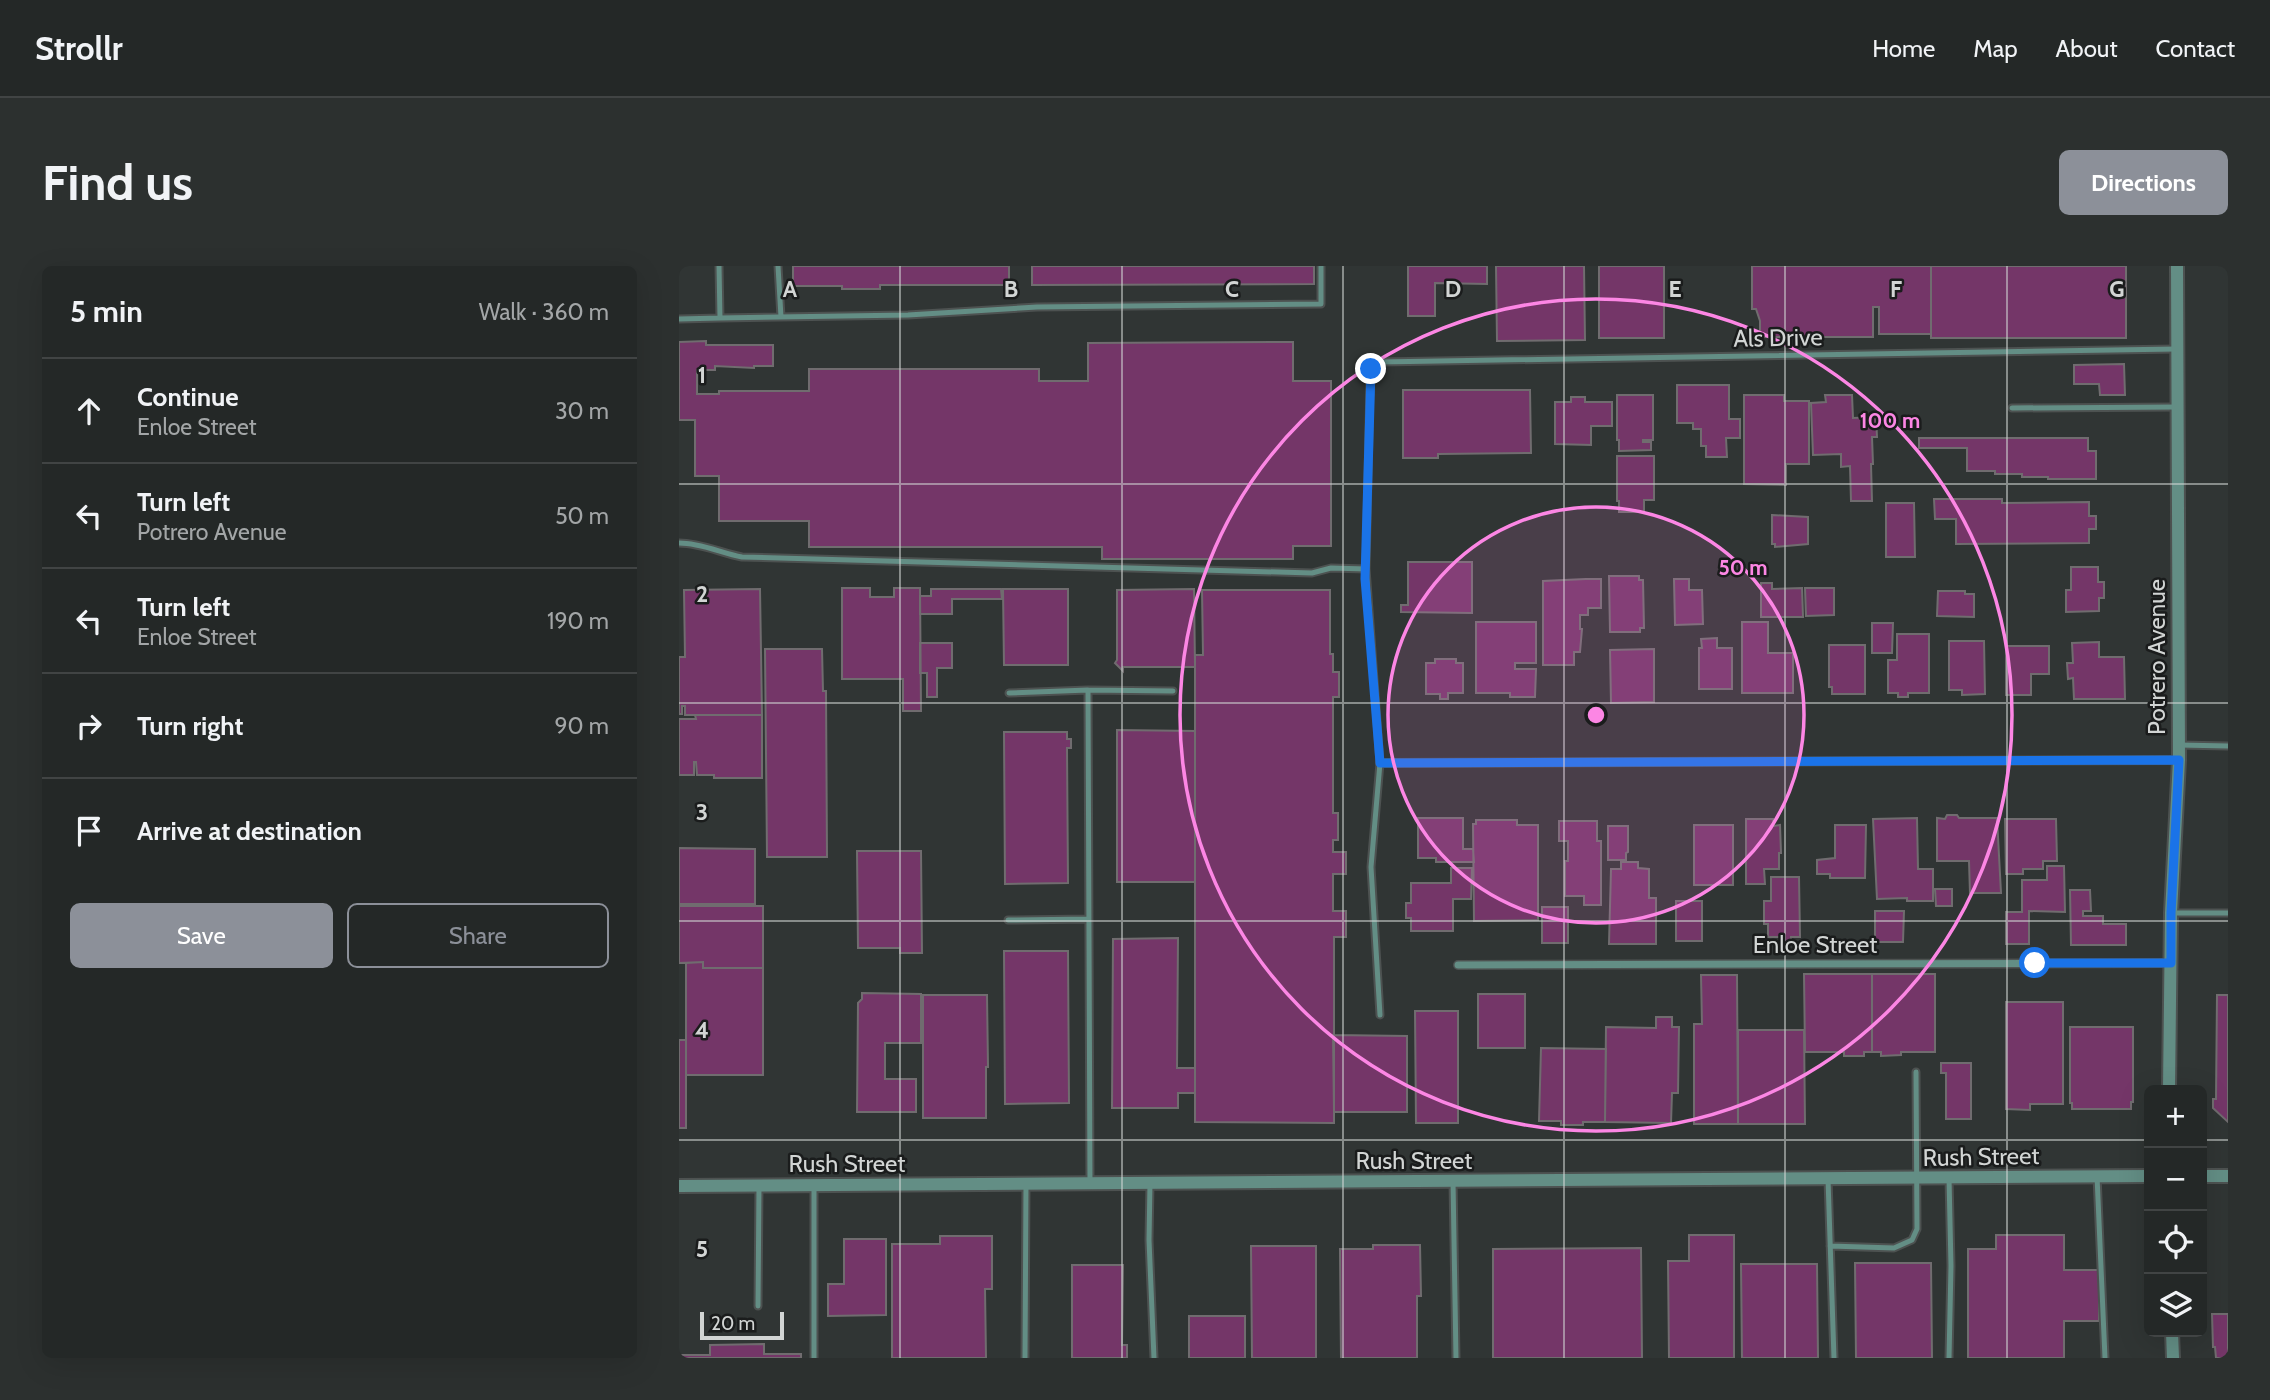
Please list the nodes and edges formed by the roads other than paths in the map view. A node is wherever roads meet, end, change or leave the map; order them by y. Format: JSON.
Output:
{"nodes":[{"id":1,"x":719,"y":266,"type":"edge"},
{"id":2,"x":778,"y":266,"type":"edge"},
{"id":3,"x":1321,"y":266,"type":"edge"},
{"id":4,"x":2177,"y":266,"type":"edge"},
{"id":5,"x":781,"y":317,"type":"junction"},
{"id":6,"x":720,"y":318,"type":"junction"},
{"id":7,"x":679,"y":319,"type":"edge"},
{"id":8,"x":2175,"y":349,"type":"junction"},
{"id":9,"x":2012,"y":408,"type":"dead end"},
{"id":10,"x":2176,"y":408,"type":"junction"},
{"id":11,"x":679,"y":543,"type":"edge"},
{"id":12,"x":1366,"y":569,"type":"junction"},
{"id":13,"x":1088,"y":690,"type":"junction"},
{"id":14,"x":1173,"y":691,"type":"dead end"},
{"id":15,"x":1009,"y":693,"type":"dead end"},
{"id":16,"x":2179,"y":745,"type":"junction"},
{"id":17,"x":2228,"y":746,"type":"edge"},
{"id":18,"x":2179,"y":760,"type":"junction"},
{"id":19,"x":1380,"y":763,"type":"junction"},
{"id":20,"x":2171,"y":913,"type":"junction"},
{"id":21,"x":2228,"y":913,"type":"edge"},
{"id":22,"x":1089,"y":919,"type":"junction"},
{"id":23,"x":1008,"y":920,"type":"dead end"},
{"id":24,"x":2171,"y":963,"type":"junction"},
{"id":25,"x":1458,"y":965,"type":"dead end"},
{"id":26,"x":1380,"y":1014,"type":"dead end"},
{"id":27,"x":1916,"y":1072,"type":"dead end"},
{"id":28,"x":2169,"y":1085,"type":"edge"},
{"id":29,"x":2097,"y":1176,"type":"junction"},
{"id":30,"x":2144,"y":1176,"type":"edge"},
{"id":31,"x":2207,"y":1176,"type":"edge"},
{"id":32,"x":2228,"y":1176,"type":"edge"},
{"id":33,"x":1917,"y":1178,"type":"junction"},
{"id":34,"x":1949,"y":1178,"type":"junction"},
{"id":35,"x":1828,"y":1179,"type":"junction"},
{"id":36,"x":1453,"y":1181,"type":"junction"},
{"id":37,"x":1150,"y":1183,"type":"junction"},
{"id":38,"x":1026,"y":1184,"type":"junction"},
{"id":39,"x":1090,"y":1184,"type":"junction"},
{"id":40,"x":814,"y":1185,"type":"junction"},
{"id":41,"x":679,"y":1186,"type":"edge"},
{"id":42,"x":758,"y":1186,"type":"junction"},
{"id":43,"x":1830,"y":1245,"type":"junction"},
{"id":44,"x":758,"y":1306,"type":"dead end"},
{"id":45,"x":2172,"y":1337,"type":"edge"},
{"id":46,"x":814,"y":1358,"type":"edge"},
{"id":47,"x":1025,"y":1358,"type":"edge"},
{"id":48,"x":1154,"y":1358,"type":"edge"},
{"id":49,"x":1457,"y":1358,"type":"edge"},
{"id":50,"x":1833,"y":1358,"type":"edge"},
{"id":51,"x":1949,"y":1358,"type":"edge"},
{"id":52,"x":2105,"y":1358,"type":"edge"},
{"id":53,"x":2173,"y":1358,"type":"edge"}],
"edges":[{"from":1,"to":6,"type":"lane"},
{"from":2,"to":5,"type":"lane"},
{"from":3,"to":5,"type":"lane"},
{"from":4,"to":8,"type":"street","name":"Potrero Avenue"},
{"from":5,"to":6,"type":"lane"},
{"from":6,"to":7,"type":"lane"},
{"from":8,"to":10,"type":"street","name":"Potrero Avenue"},
{"from":8,"to":12,"type":"lane","name":"Als Drive"},
{"from":9,"to":10,"type":"lane"},
{"from":10,"to":16,"type":"street","name":"Potrero Avenue"},
{"from":11,"to":12,"type":"lane"},
{"from":12,"to":19,"type":"lane"},
{"from":13,"to":14,"type":"lane"},
{"from":13,"to":15,"type":"lane"},
{"from":13,"to":22,"type":"lane"},
{"from":16,"to":17,"type":"lane"},
{"from":16,"to":18,"type":"street","name":"Potrero Avenue"},
{"from":18,"to":19,"type":"street"},
{"from":18,"to":20,"type":"street","name":"Potrero Avenue"},
{"from":19,"to":26,"type":"lane"},
{"from":20,"to":21,"type":"lane"},
{"from":20,"to":24,"type":"street","name":"Potrero Avenue"},
{"from":22,"to":23,"type":"lane"},
{"from":22,"to":39,"type":"lane"},
{"from":24,"to":25,"type":"street","name":"Enloe Street"},
{"from":24,"to":28,"type":"street","name":"Potrero Avenue"},
{"from":27,"to":33,"type":"lane"},
{"from":29,"to":30,"type":"street","name":"Rush Street"},
{"from":29,"to":34,"type":"street","name":"Rush Street"},
{"from":29,"to":52,"type":"lane"},
{"from":31,"to":32,"type":"street"},
{"from":33,"to":34,"type":"street","name":"Rush Street"},
{"from":33,"to":35,"type":"street","name":"Rush Street"},
{"from":33,"to":43,"type":"lane"},
{"from":34,"to":51,"type":"lane"},
{"from":35,"to":36,"type":"street","name":"Rush Street"},
{"from":35,"to":43,"type":"lane"},
{"from":36,"to":37,"type":"street","name":"Rush Street"},
{"from":36,"to":49,"type":"lane"},
{"from":37,"to":39,"type":"street","name":"Rush Street"},
{"from":37,"to":48,"type":"lane"},
{"from":38,"to":39,"type":"street","name":"Rush Street"},
{"from":38,"to":40,"type":"street","name":"Rush Street"},
{"from":38,"to":47,"type":"lane"},
{"from":40,"to":42,"type":"street","name":"Rush Street"},
{"from":40,"to":46,"type":"lane"},
{"from":41,"to":42,"type":"street","name":"Rush Street"},
{"from":42,"to":44,"type":"lane"},
{"from":43,"to":50,"type":"lane"},
{"from":45,"to":53,"type":"street"}]}
